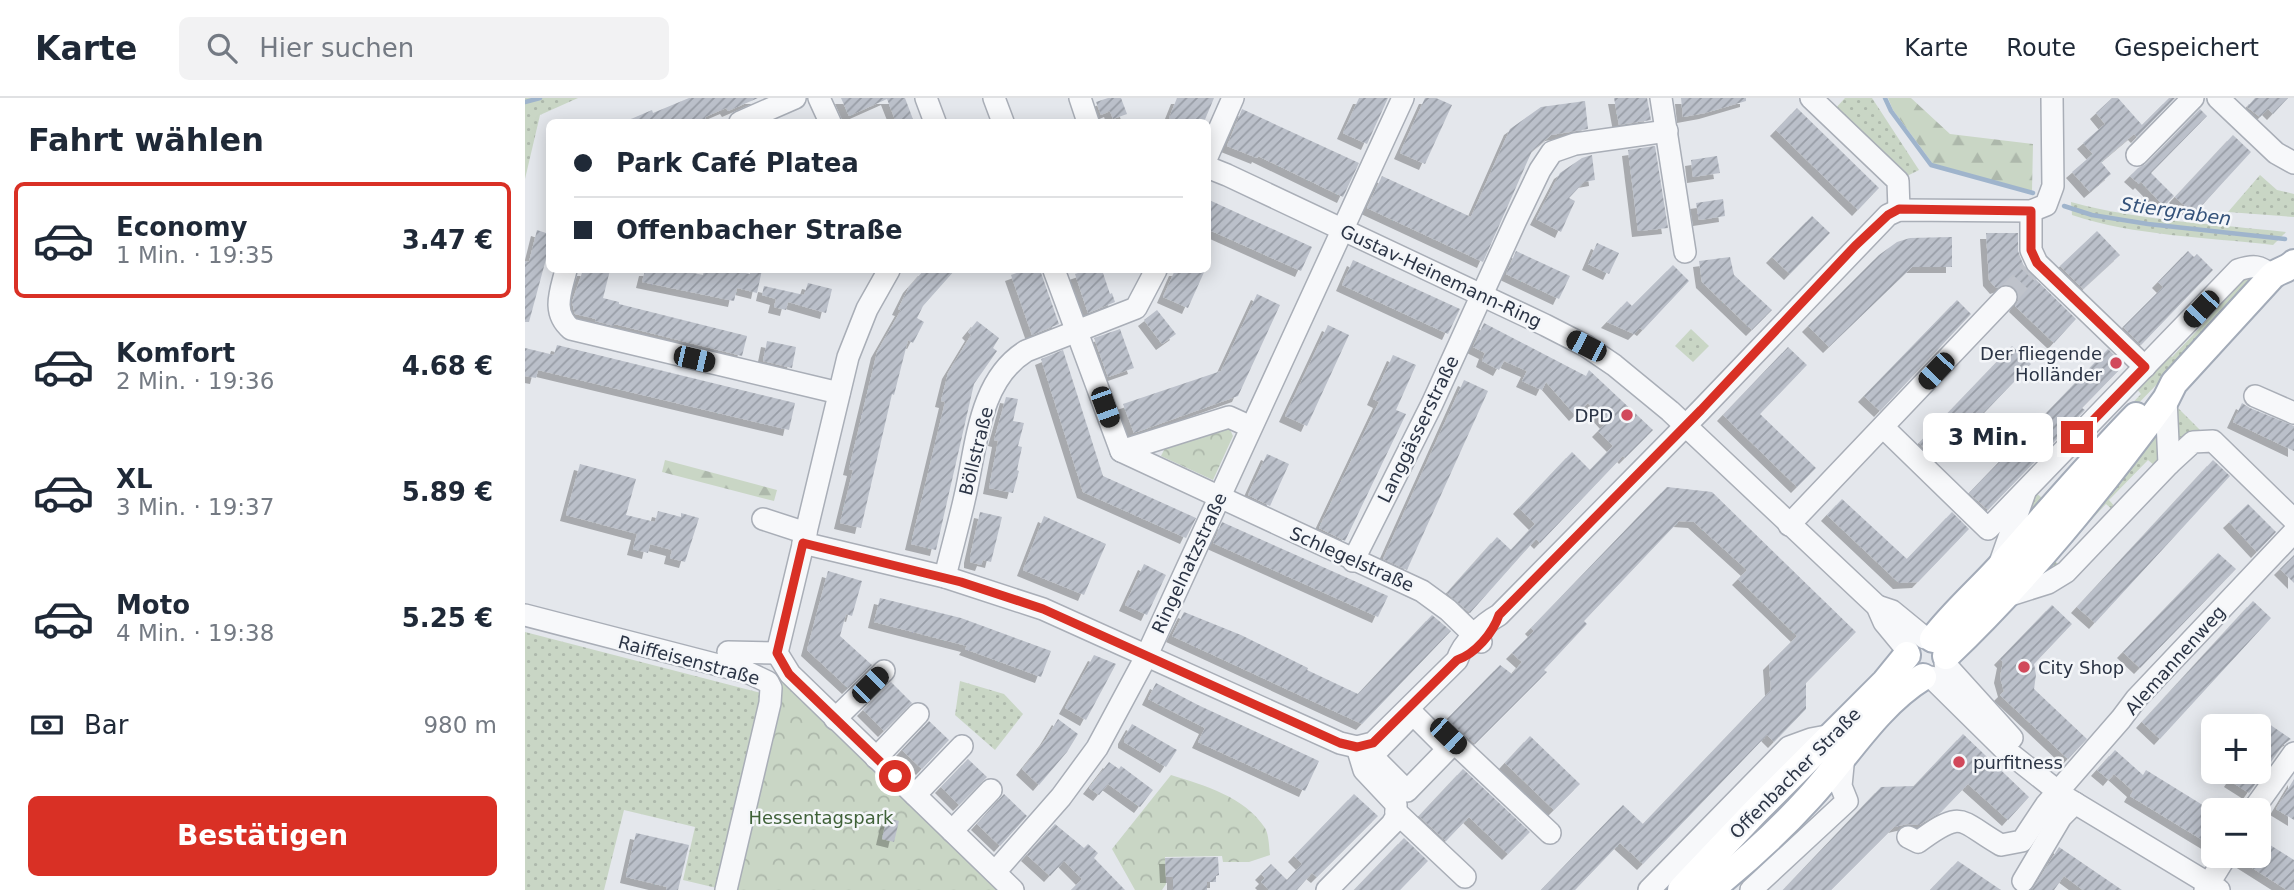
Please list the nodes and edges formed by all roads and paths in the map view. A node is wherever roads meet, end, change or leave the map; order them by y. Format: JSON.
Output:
{"nodes":[{"id":1,"x":795,"y":98,"type":"edge"},
{"id":2,"x":819,"y":98,"type":"edge"},
{"id":3,"x":926,"y":98,"type":"edge"},
{"id":4,"x":994,"y":98,"type":"edge"},
{"id":5,"x":1080,"y":98,"type":"edge"},
{"id":6,"x":1233,"y":98,"type":"edge"},
{"id":7,"x":1403,"y":98,"type":"edge"},
{"id":8,"x":1661,"y":98,"type":"edge"},
{"id":9,"x":1811,"y":98,"type":"edge"},
{"id":10,"x":2052,"y":98,"type":"edge"},
{"id":11,"x":2193,"y":98,"type":"edge"},
{"id":12,"x":2226,"y":101,"type":"edge"},
{"id":13,"x":747,"y":119,"type":"edge"},
{"id":14,"x":829,"y":119,"type":"edge"},
{"id":15,"x":934,"y":119,"type":"edge"},
{"id":16,"x":1002,"y":119,"type":"edge"},
{"id":17,"x":1087,"y":119,"type":"edge"},
{"id":18,"x":1667,"y":131,"type":"junction"},
{"id":19,"x":1211,"y":148,"type":"edge"},
{"id":20,"x":2137,"y":155,"type":"dead end"},
{"id":21,"x":2294,"y":163,"type":"edge"},
{"id":22,"x":1211,"y":169,"type":"edge"},
{"id":23,"x":1899,"y":209,"type":"junction"},
{"id":24,"x":2031,"y":211,"type":"junction"},
{"id":25,"x":1342,"y":229,"type":"junction"},
{"id":26,"x":2294,"y":246,"type":"edge"},
{"id":27,"x":1685,"y":252,"type":"dead end"},
{"id":28,"x":2281,"y":271,"type":"edge"},
{"id":29,"x":565,"y":273,"type":"edge"},
{"id":30,"x":887,"y":273,"type":"edge"},
{"id":31,"x":1055,"y":273,"type":"edge"},
{"id":32,"x":1154,"y":273,"type":"edge"},
{"id":33,"x":1481,"y":296,"type":"junction"},
{"id":34,"x":2006,"y":297,"type":"tunnel mouth"},
{"id":35,"x":1079,"y":331,"type":"junction"},
{"id":36,"x":2145,"y":367,"type":"junction"},
{"id":37,"x":2170,"y":391,"type":"junction"},
{"id":38,"x":839,"y":393,"type":"junction"},
{"id":39,"x":2255,"y":396,"type":"dead end"},
{"id":40,"x":2294,"y":413,"type":"edge"},
{"id":41,"x":1686,"y":425,"type":"junction"},
{"id":42,"x":1251,"y":427,"type":"junction"},
{"id":43,"x":1883,"y":427,"type":"junction"},
{"id":44,"x":1121,"y":451,"type":"junction"},
{"id":45,"x":2169,"y":464,"type":"junction"},
{"id":46,"x":2026,"y":490,"type":"junction"},
{"id":47,"x":1219,"y":498,"type":"junction"},
{"id":48,"x":763,"y":519,"type":"dead end"},
{"id":49,"x":2294,"y":520,"type":"edge"},
{"id":50,"x":1789,"y":526,"type":"junction"},
{"id":51,"x":2294,"y":532,"type":"edge"},
{"id":52,"x":805,"y":538,"type":"junction"},
{"id":53,"x":1353,"y":561,"type":"junction"},
{"id":54,"x":1998,"y":569,"type":"junction"},
{"id":55,"x":945,"y":577,"type":"junction"},
{"id":56,"x":2004,"y":597,"type":"junction"},
{"id":57,"x":525,"y":615,"type":"edge"},
{"id":58,"x":1478,"y":639,"type":"junction"},
{"id":59,"x":728,"y":652,"type":"dead end"},
{"id":60,"x":777,"y":653,"type":"junction"},
{"id":61,"x":1147,"y":655,"type":"junction"},
{"id":62,"x":1927,"y":657,"type":"junction"},
{"id":63,"x":884,"y":671,"type":"dead end"},
{"id":64,"x":1414,"y":704,"type":"junction"},
{"id":65,"x":918,"y":714,"type":"dead end"},
{"id":66,"x":835,"y":719,"type":"junction"},
{"id":67,"x":1838,"y":745,"type":"junction"},
{"id":68,"x":962,"y":746,"type":"dead end"},
{"id":69,"x":1357,"y":747,"type":"junction"},
{"id":70,"x":2294,"y":753,"type":"edge"},
{"id":71,"x":876,"y":758,"type":"junction"},
{"id":72,"x":991,"y":790,"type":"dead end"},
{"id":73,"x":2060,"y":792,"type":"junction"},
{"id":74,"x":915,"y":795,"type":"junction"},
{"id":75,"x":2262,"y":798,"type":"edge"},
{"id":76,"x":1396,"y":812,"type":"junction"},
{"id":77,"x":952,"y":831,"type":"junction"},
{"id":78,"x":1550,"y":833,"type":"dead end"},
{"id":79,"x":1908,"y":837,"type":"dead end"},
{"id":80,"x":2220,"y":868,"type":"edge"},
{"id":81,"x":995,"y":872,"type":"junction"},
{"id":82,"x":1465,"y":877,"type":"dead end"},
{"id":83,"x":2023,"y":881,"type":"dead end"},
{"id":84,"x":2211,"y":888,"type":"edge"},
{"id":85,"x":726,"y":890,"type":"edge"},
{"id":86,"x":1013,"y":890,"type":"edge"},
{"id":87,"x":1327,"y":890,"type":"edge"},
{"id":88,"x":1649,"y":890,"type":"edge"},
{"id":89,"x":1681,"y":890,"type":"edge"},
{"id":90,"x":1710,"y":890,"type":"edge"},
{"id":91,"x":1751,"y":890,"type":"edge"}],
"edges":[{"from":1,"to":13,"type":"street"},
{"from":2,"to":14,"type":"street"},
{"from":3,"to":15,"type":"street"},
{"from":4,"to":16,"type":"street"},
{"from":5,"to":17,"type":"street"},
{"from":6,"to":19,"type":"street"},
{"from":7,"to":25,"type":"street","name":"Ringelnatzstraße"},
{"from":8,"to":18,"type":"street"},
{"from":9,"to":23,"type":"street"},
{"from":10,"to":24,"type":"street"},
{"from":11,"to":20,"type":"street"},
{"from":12,"to":21,"type":"street"},
{"from":18,"to":27,"type":"street"},
{"from":18,"to":33,"type":"street","name":"Langgässerstraße"},
{"from":22,"to":25,"type":"street","name":"Gustav-Heinemann-Ring"},
{"from":23,"to":24,"type":"street"},
{"from":23,"to":41,"type":"street"},
{"from":24,"to":36,"type":"street"},
{"from":25,"to":33,"type":"street","name":"Gustav-Heinemann-Ring"},
{"from":25,"to":42,"type":"street","name":"Ringelnatzstraße"},
{"from":26,"to":28,"type":"main road","name":"Offenbacher Straße"},
{"from":28,"to":36,"type":"street","name":"Offenbacher Straße"},
{"from":28,"to":37,"type":"main road","name":"Offenbacher Straße"},
{"from":29,"to":38,"type":"street"},
{"from":30,"to":38,"type":"street"},
{"from":31,"to":35,"type":"street"},
{"from":32,"to":35,"type":"street","name":"Böllstraße"},
{"from":33,"to":41,"type":"street","name":"Gustav-Heinemann-Ring"},
{"from":33,"to":53,"type":"street","name":"Langgässerstraße"},
{"from":34,"to":43,"type":"street"},
{"from":35,"to":44,"type":"street"},
{"from":35,"to":55,"type":"street","name":"Böllstraße"},
{"from":36,"to":46,"type":"street","name":"Offenbacher Straße"},
{"from":37,"to":45,"type":"street"},
{"from":37,"to":54,"type":"main road","name":"Offenbacher Straße"},
{"from":37,"to":56,"type":"main road","name":"Offenbacher Straße"},
{"from":38,"to":52,"type":"street"},
{"from":39,"to":40,"type":"street"},
{"from":41,"to":50,"type":"street","name":"Gustav-Heinemann-Ring"},
{"from":41,"to":58,"type":"street"},
{"from":42,"to":44,"type":"street"},
{"from":42,"to":47,"type":"street","name":"Ringelnatzstraße"},
{"from":43,"to":46,"type":"street","name":"Offenbacher Straße"},
{"from":43,"to":50,"type":"street"},
{"from":44,"to":47,"type":"street","name":"Schlegelstraße"},
{"from":45,"to":49,"type":"street","name":"Offenbacher Straße"},
{"from":45,"to":56,"type":"street","name":"Offenbacher Straße"},
{"from":46,"to":54,"type":"street","name":"Offenbacher Straße"},
{"from":47,"to":53,"type":"street","name":"Schlegelstraße"},
{"from":47,"to":61,"type":"street","name":"Ringelnatzstraße"},
{"from":48,"to":52,"type":"street"},
{"from":50,"to":62,"type":"street","name":"Gustav-Heinemann-Ring"},
{"from":51,"to":73,"type":"street","name":"Alemannenweg"},
{"from":52,"to":55,"type":"street"},
{"from":52,"to":60,"type":"street"},
{"from":53,"to":58,"type":"street","name":"Schlegelstraße"},
{"from":54,"to":62,"type":"main road","name":"Offenbacher Straße"},
{"from":55,"to":61,"type":"street"},
{"from":56,"to":62,"type":"main road","name":"Offenbacher Straße"},
{"from":57,"to":85,"type":"street","name":"Raiffeisenstraße"},
{"from":58,"to":64,"type":"street"},
{"from":59,"to":60,"type":"street"},
{"from":60,"to":66,"type":"street"},
{"from":61,"to":69,"type":"street"},
{"from":61,"to":81,"type":"street","name":"Ringelnatzstraße"},
{"from":62,"to":67,"type":"main road","name":"Offenbacher Straße"},
{"from":62,"to":73,"type":"street","name":"Gustav-Heinemann-Ring"},
{"from":63,"to":66,"type":"street"},
{"from":64,"to":69,"type":"street"},
{"from":64,"to":78,"type":"street"},
{"from":65,"to":71,"type":"street"},
{"from":66,"to":71,"type":"street"},
{"from":67,"to":88,"type":"street"},
{"from":67,"to":89,"type":"main road","name":"Offenbacher Straße"},
{"from":67,"to":90,"type":"main road","name":"Offenbacher Straße"},
{"from":67,"to":91,"type":"street","name":"Offenbacher Straße"},
{"from":68,"to":74,"type":"street"},
{"from":69,"to":76,"type":"street"},
{"from":70,"to":75,"type":"street"},
{"from":71,"to":74,"type":"street"},
{"from":72,"to":77,"type":"street"},
{"from":73,"to":79,"type":"street"},
{"from":73,"to":83,"type":"street"},
{"from":73,"to":84,"type":"street","name":"Gustav-Heinemann-Ring"},
{"from":74,"to":77,"type":"street"},
{"from":76,"to":82,"type":"street"},
{"from":76,"to":87,"type":"street"},
{"from":77,"to":81,"type":"street"},
{"from":80,"to":84,"type":"street"},
{"from":81,"to":86,"type":"street"}]}
